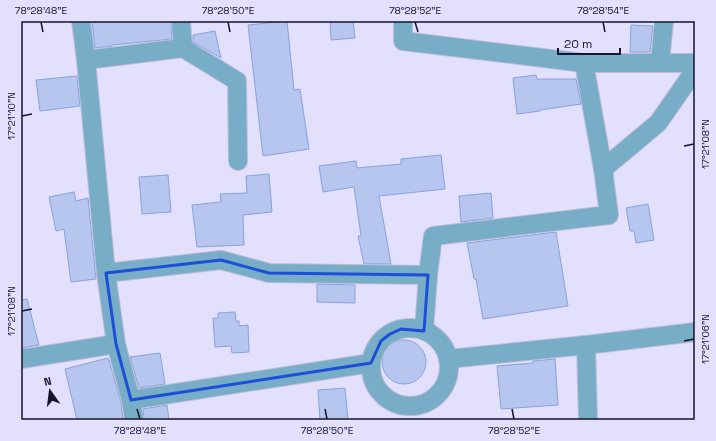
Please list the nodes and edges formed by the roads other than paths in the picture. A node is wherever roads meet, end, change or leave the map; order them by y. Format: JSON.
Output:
{"nodes":[{"id":1,"x":81,"y":21,"type":"edge"},
{"id":2,"x":181,"y":21,"type":"edge"},
{"id":3,"x":403,"y":21,"type":"edge"},
{"id":4,"x":664,"y":21,"type":"edge"},
{"id":5,"x":183,"y":48,"type":"junction"},
{"id":6,"x":86,"y":60,"type":"junction"},
{"id":7,"x":584,"y":63,"type":"junction"},
{"id":8,"x":660,"y":63,"type":"junction"},
{"id":9,"x":695,"y":63,"type":"edge"},
{"id":10,"x":695,"y":70,"type":"edge"},
{"id":11,"x":238,"y":161,"type":"dead end"},
{"id":12,"x":603,"y":169,"type":"junction"},
{"id":13,"x":106,"y":273,"type":"junction"},
{"id":14,"x":428,"y":275,"type":"junction"},
{"id":15,"x":424,"y":331,"type":"junction"},
{"id":16,"x":695,"y":332,"type":"edge"},
{"id":17,"x":116,"y":344,"type":"junction"},
{"id":18,"x":586,"y":345,"type":"junction"},
{"id":19,"x":21,"y":358,"type":"edge"},
{"id":20,"x":448,"y":359,"type":"junction"},
{"id":21,"x":371,"y":363,"type":"junction"},
{"id":22,"x":131,"y":400,"type":"junction"},
{"id":23,"x":423,"y":412,"type":"edge"},
{"id":24,"x":134,"y":420,"type":"edge"},
{"id":25,"x":588,"y":420,"type":"edge"}],
"edges":[{"from":1,"to":6,"type":"street"},
{"from":2,"to":5,"type":"street"},
{"from":3,"to":7,"type":"street"},
{"from":4,"to":8,"type":"street"},
{"from":5,"to":6,"type":"street"},
{"from":5,"to":11,"type":"street"},
{"from":6,"to":13,"type":"street"},
{"from":7,"to":8,"type":"street"},
{"from":7,"to":12,"type":"street"},
{"from":8,"to":9,"type":"street"},
{"from":10,"to":12,"type":"street"},
{"from":12,"to":14,"type":"street"},
{"from":13,"to":14,"type":"street"},
{"from":13,"to":17,"type":"street"},
{"from":14,"to":15,"type":"street"},
{"from":15,"to":20,"type":"street"},
{"from":15,"to":21,"type":"street"},
{"from":16,"to":18,"type":"street"},
{"from":17,"to":19,"type":"street"},
{"from":17,"to":22,"type":"street"},
{"from":18,"to":20,"type":"street"},
{"from":18,"to":25,"type":"street"},
{"from":20,"to":23,"type":"street"},
{"from":21,"to":22,"type":"street"},
{"from":21,"to":23,"type":"street"},
{"from":22,"to":24,"type":"street"}]}
